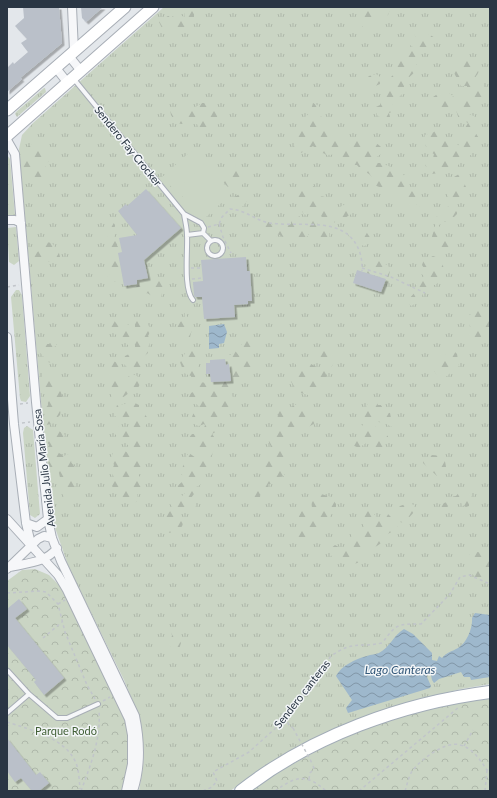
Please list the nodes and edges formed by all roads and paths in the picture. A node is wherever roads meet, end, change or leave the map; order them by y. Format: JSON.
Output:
{"nodes":[{"id":1,"x":72,"y":7,"type":"edge"},
{"id":2,"x":125,"y":7,"type":"edge"},
{"id":3,"x":154,"y":7,"type":"edge"},
{"id":4,"x":71,"y":54,"type":"junction"},
{"id":5,"x":56,"y":68,"type":"junction"},
{"id":6,"x":74,"y":77,"type":"junction"},
{"id":7,"x":7,"y":110,"type":"edge"},
{"id":8,"x":7,"y":136,"type":"edge"},
{"id":9,"x":7,"y":140,"type":"edge"},
{"id":10,"x":184,"y":214,"type":"junction"},
{"id":11,"x":7,"y":220,"type":"edge"},
{"id":12,"x":21,"y":223,"type":"junction"},
{"id":13,"x":219,"y":224,"type":"junction"},
{"id":14,"x":204,"y":230,"type":"junction"},
{"id":15,"x":187,"y":235,"type":"junction"},
{"id":16,"x":211,"y":241,"type":"junction"},
{"id":17,"x":225,"y":246,"type":"junction"},
{"id":18,"x":231,"y":253,"type":"dead end"},
{"id":19,"x":187,"y":268,"type":"junction"},
{"id":20,"x":202,"y":268,"type":"dead end"},
{"id":21,"x":362,"y":268,"type":"junction"},
{"id":22,"x":362,"y":271,"type":"dead end"},
{"id":23,"x":202,"y":278,"type":"dead end"},
{"id":24,"x":188,"y":279,"type":"junction"},
{"id":25,"x":25,"y":285,"type":"junction"},
{"id":26,"x":7,"y":287,"type":"edge"},
{"id":27,"x":425,"y":293,"type":"dead end"},
{"id":28,"x":193,"y":300,"type":"dead end"},
{"id":29,"x":7,"y":337,"type":"edge"},
{"id":30,"x":36,"y":402,"type":"junction"},
{"id":31,"x":13,"y":406,"type":"junction"},
{"id":32,"x":38,"y":421,"type":"junction"},
{"id":33,"x":14,"y":424,"type":"junction"},
{"id":34,"x":7,"y":430,"type":"edge"},
{"id":35,"x":7,"y":519,"type":"edge"},
{"id":36,"x":48,"y":519,"type":"junction"},
{"id":37,"x":26,"y":524,"type":"junction"},
{"id":38,"x":52,"y":538,"type":"junction"},
{"id":39,"x":31,"y":547,"type":"junction"},
{"id":40,"x":56,"y":548,"type":"junction"},
{"id":41,"x":43,"y":560,"type":"junction"},
{"id":42,"x":8,"y":568,"type":"edge"},
{"id":43,"x":490,"y":584,"type":"edge"},
{"id":44,"x":7,"y":593,"type":"edge"},
{"id":45,"x":62,"y":622,"type":"junction"},
{"id":46,"x":43,"y":638,"type":"dead end"},
{"id":47,"x":8,"y":671,"type":"edge"},
{"id":48,"x":118,"y":692,"type":"junction"},
{"id":49,"x":490,"y":692,"type":"edge"},
{"id":50,"x":29,"y":694,"type":"junction"},
{"id":51,"x":98,"y":704,"type":"junction"},
{"id":52,"x":452,"y":706,"type":"dead end"},
{"id":53,"x":7,"y":713,"type":"edge"},
{"id":54,"x":285,"y":717,"type":"junction"},
{"id":55,"x":7,"y":722,"type":"edge"},
{"id":56,"x":473,"y":730,"type":"dead end"},
{"id":57,"x":464,"y":746,"type":"junction"},
{"id":58,"x":312,"y":755,"type":"dead end"},
{"id":59,"x":307,"y":758,"type":"dead end"},
{"id":60,"x":489,"y":770,"type":"edge"},
{"id":61,"x":310,"y":779,"type":"junction"},
{"id":62,"x":81,"y":791,"type":"edge"},
{"id":63,"x":126,"y":791,"type":"edge"},
{"id":64,"x":133,"y":791,"type":"edge"},
{"id":65,"x":203,"y":791,"type":"edge"},
{"id":66,"x":241,"y":791,"type":"edge"},
{"id":67,"x":275,"y":791,"type":"edge"},
{"id":68,"x":326,"y":791,"type":"edge"},
{"id":69,"x":359,"y":791,"type":"edge"},
{"id":70,"x":405,"y":791,"type":"edge"},
{"id":71,"x":485,"y":791,"type":"edge"}],
"edges":[{"from":1,"to":4,"type":"street"},
{"from":2,"to":4,"type":"main road"},
{"from":3,"to":6,"type":"main road"},
{"from":4,"to":5,"type":"main road"},
{"from":4,"to":6,"type":"street"},
{"from":5,"to":6,"type":"street"},
{"from":5,"to":7,"type":"main road"},
{"from":6,"to":8,"type":"main road"},
{"from":6,"to":10,"type":"lane","name":"Sendero Fay Crocker"},
{"from":9,"to":12,"type":"street","name":"Avenida Julio María Sosa"},
{"from":10,"to":14,"type":"lane","name":"Sendero Fay Crocker"},
{"from":10,"to":15,"type":"lane"},
{"from":11,"to":12,"type":"street"},
{"from":12,"to":25,"type":"street","name":"Avenida Julio María Sosa"},
{"from":13,"to":14,"type":"path"},
{"from":13,"to":17,"type":"path"},
{"from":13,"to":21,"type":"path"},
{"from":14,"to":15,"type":"lane"},
{"from":14,"to":16,"type":"lane","name":"Sendero Fay Crocker"},
{"from":15,"to":19,"type":"lane"},
{"from":16,"to":17,"type":"lane"},
{"from":16,"to":17,"type":"lane"},
{"from":17,"to":18,"type":"path"},
{"from":19,"to":20,"type":"path"},
{"from":19,"to":24,"type":"lane"},
{"from":21,"to":22,"type":"path"},
{"from":21,"to":27,"type":"path"},
{"from":23,"to":24,"type":"path"},
{"from":24,"to":28,"type":"lane"},
{"from":25,"to":26,"type":"path"},
{"from":25,"to":30,"type":"street","name":"Avenida Julio María Sosa"},
{"from":29,"to":31,"type":"street"},
{"from":30,"to":31,"type":"path"},
{"from":30,"to":32,"type":"street","name":"Avenida Julio María Sosa"},
{"from":31,"to":33,"type":"street"},
{"from":32,"to":33,"type":"path"},
{"from":32,"to":36,"type":"street","name":"Avenida Julio María Sosa"},
{"from":33,"to":34,"type":"street"},
{"from":33,"to":37,"type":"street"},
{"from":35,"to":39,"type":"street"},
{"from":36,"to":37,"type":"street"},
{"from":36,"to":38,"type":"street","name":"Avenida Julio María Sosa"},
{"from":37,"to":39,"type":"street"},
{"from":38,"to":39,"type":"street"},
{"from":38,"to":40,"type":"street","name":"Avenida Julio María Sosa"},
{"from":39,"to":41,"type":"street"},
{"from":39,"to":42,"type":"street"},
{"from":40,"to":41,"type":"street"},
{"from":40,"to":64,"type":"street","name":"Avenida Julio María Sosa"},
{"from":41,"to":42,"type":"street"},
{"from":41,"to":48,"type":"street"},
{"from":43,"to":54,"type":"path","name":"Sendero canteras"},
{"from":44,"to":45,"type":"path"},
{"from":45,"to":46,"type":"path"},
{"from":45,"to":51,"type":"path"},
{"from":47,"to":50,"type":"lane"},
{"from":48,"to":51,"type":"path"},
{"from":48,"to":63,"type":"street"},
{"from":49,"to":66,"type":"main road"},
{"from":50,"to":51,"type":"lane"},
{"from":50,"to":53,"type":"lane"},
{"from":51,"to":62,"type":"path"},
{"from":52,"to":69,"type":"path"},
{"from":54,"to":61,"type":"path","bridge":true},
{"from":54,"to":65,"type":"path","name":"Sendero canteras"},
{"from":55,"to":62,"type":"path"},
{"from":56,"to":57,"type":"path"},
{"from":57,"to":60,"type":"path"},
{"from":57,"to":70,"type":"path"},
{"from":58,"to":59,"type":"path"},
{"from":60,"to":71,"type":"path"},
{"from":61,"to":67,"type":"path"},
{"from":61,"to":68,"type":"path"}]}
